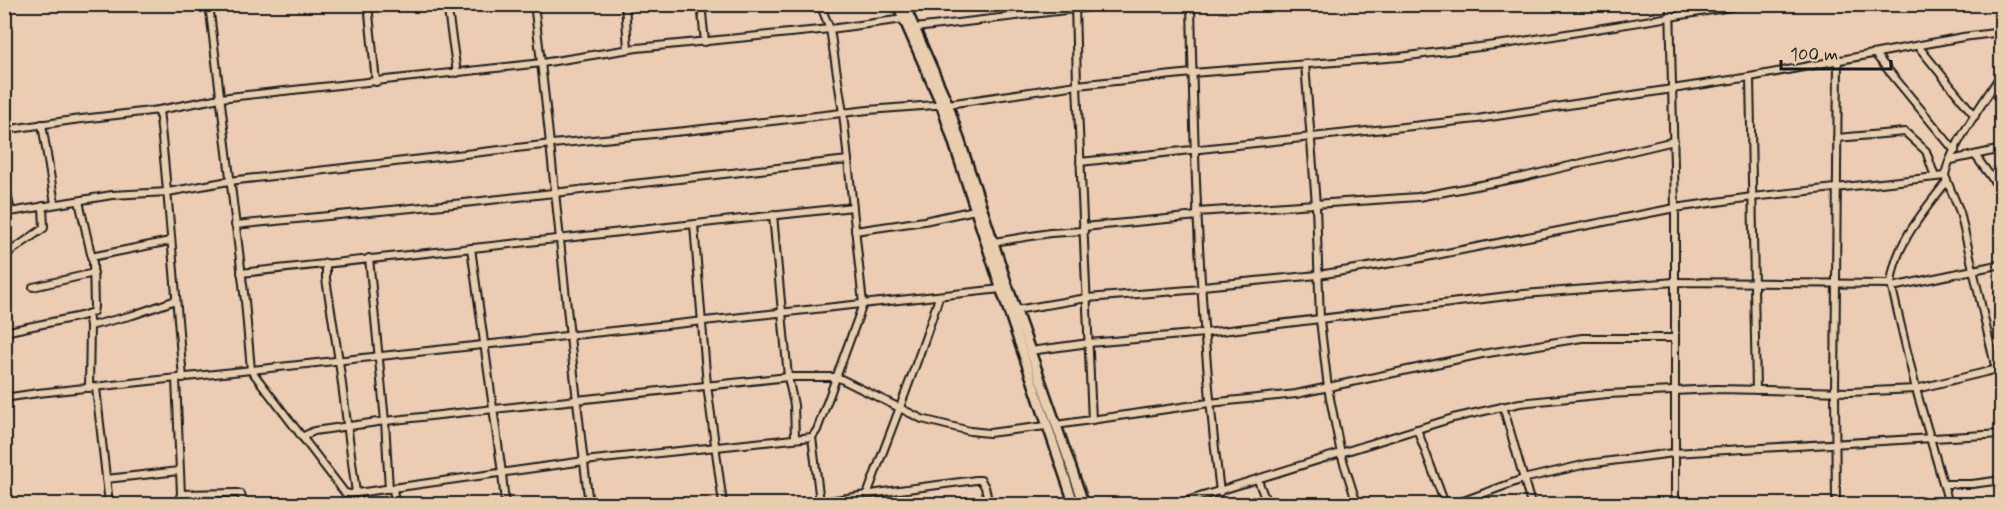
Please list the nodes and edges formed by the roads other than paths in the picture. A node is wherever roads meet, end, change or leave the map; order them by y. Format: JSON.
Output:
{"nodes":[{"id":1,"x":209,"y":4,"type":"edge"},
{"id":2,"x":368,"y":4,"type":"edge"},
{"id":3,"x":447,"y":4,"type":"edge"},
{"id":4,"x":534,"y":4,"type":"edge"},
{"id":5,"x":624,"y":4,"type":"edge"},
{"id":6,"x":701,"y":4,"type":"edge"},
{"id":7,"x":820,"y":4,"type":"edge"},
{"id":8,"x":897,"y":4,"type":"edge"},
{"id":9,"x":904,"y":4,"type":"edge"},
{"id":10,"x":1117,"y":4,"type":"edge"},
{"id":11,"x":1191,"y":4,"type":"edge"},
{"id":12,"x":1670,"y":4,"type":"edge"},
{"id":13,"x":1749,"y":4,"type":"edge"},
{"id":14,"x":1717,"y":6,"type":"edge"},
{"id":15,"x":1075,"y":7,"type":"edge"},
{"id":16,"x":1671,"y":17,"type":"junction"},
{"id":17,"x":904,"y":19,"type":"junction"},
{"id":18,"x":915,"y":28,"type":"junction"},
{"id":19,"x":830,"y":29,"type":"junction"},
{"id":20,"x":2001,"y":32,"type":"edge"},
{"id":21,"x":705,"y":42,"type":"junction"},
{"id":22,"x":1918,"y":46,"type":"junction"},
{"id":23,"x":628,"y":49,"type":"junction"},
{"id":24,"x":1875,"y":54,"type":"junction"},
{"id":25,"x":1838,"y":60,"type":"junction"},
{"id":26,"x":542,"y":63,"type":"junction"},
{"id":27,"x":1305,"y":64,"type":"junction"},
{"id":28,"x":1192,"y":72,"type":"junction"},
{"id":29,"x":457,"y":73,"type":"junction"},
{"id":30,"x":2001,"y":73,"type":"edge"},
{"id":31,"x":1750,"y":77,"type":"junction"},
{"id":32,"x":376,"y":82,"type":"junction"},
{"id":33,"x":1077,"y":85,"type":"junction"},
{"id":34,"x":1672,"y":89,"type":"junction"},
{"id":35,"x":220,"y":98,"type":"junction"},
{"id":36,"x":944,"y":104,"type":"junction"},
{"id":37,"x":159,"y":111,"type":"junction"},
{"id":38,"x":843,"y":113,"type":"junction"},
{"id":39,"x":1975,"y":116,"type":"junction"},
{"id":40,"x":42,"y":124,"type":"junction"},
{"id":41,"x":4,"y":130,"type":"edge"},
{"id":42,"x":1309,"y":137,"type":"junction"},
{"id":43,"x":1837,"y":138,"type":"junction"},
{"id":44,"x":1674,"y":141,"type":"junction"},
{"id":45,"x":552,"y":144,"type":"junction"},
{"id":46,"x":2001,"y":149,"type":"edge"},
{"id":47,"x":1194,"y":151,"type":"junction"},
{"id":48,"x":1955,"y":151,"type":"junction"},
{"id":49,"x":1975,"y":155,"type":"junction"},
{"id":50,"x":848,"y":160,"type":"junction"},
{"id":51,"x":1951,"y":160,"type":"junction"},
{"id":52,"x":1080,"y":162,"type":"junction"},
{"id":53,"x":1935,"y":177,"type":"junction"},
{"id":54,"x":4,"y":179,"type":"edge"},
{"id":55,"x":1946,"y":179,"type":"junction"},
{"id":56,"x":229,"y":181,"type":"junction"},
{"id":57,"x":1838,"y":187,"type":"junction"},
{"id":58,"x":168,"y":192,"type":"junction"},
{"id":59,"x":556,"y":192,"type":"junction"},
{"id":60,"x":2001,"y":192,"type":"edge"},
{"id":61,"x":1752,"y":197,"type":"junction"},
{"id":62,"x":79,"y":201,"type":"junction"},
{"id":63,"x":56,"y":204,"type":"junction"},
{"id":64,"x":1316,"y":205,"type":"junction"},
{"id":65,"x":43,"y":206,"type":"junction"},
{"id":66,"x":853,"y":207,"type":"junction"},
{"id":67,"x":1675,"y":208,"type":"junction"},
{"id":68,"x":975,"y":210,"type":"junction"},
{"id":69,"x":8,"y":212,"type":"edge"},
{"id":70,"x":1197,"y":214,"type":"junction"},
{"id":71,"x":773,"y":215,"type":"junction"},
{"id":72,"x":235,"y":225,"type":"junction"},
{"id":73,"x":694,"y":225,"type":"junction"},
{"id":74,"x":1084,"y":229,"type":"junction"},
{"id":75,"x":855,"y":231,"type":"junction"},
{"id":76,"x":561,"y":238,"type":"junction"},
{"id":77,"x":170,"y":242,"type":"junction"},
{"id":78,"x":994,"y":242,"type":"junction"},
{"id":79,"x":471,"y":248,"type":"junction"},
{"id":80,"x":4,"y":256,"type":"edge"},
{"id":81,"x":91,"y":257,"type":"junction"},
{"id":82,"x":369,"y":258,"type":"junction"},
{"id":83,"x":326,"y":263,"type":"junction"},
{"id":84,"x":2001,"y":264,"type":"edge"},
{"id":85,"x":1973,"y":271,"type":"junction"},
{"id":86,"x":94,"y":273,"type":"junction"},
{"id":87,"x":242,"y":273,"type":"junction"},
{"id":88,"x":1318,"y":275,"type":"junction"},
{"id":89,"x":1675,"y":282,"type":"junction"},
{"id":90,"x":1754,"y":283,"type":"junction"},
{"id":91,"x":1836,"y":283,"type":"junction"},
{"id":92,"x":1892,"y":285,"type":"junction"},
{"id":93,"x":33,"y":287,"type":"dead end"},
{"id":94,"x":1202,"y":288,"type":"junction"},
{"id":95,"x":1001,"y":289,"type":"junction"},
{"id":96,"x":939,"y":297,"type":"junction"},
{"id":97,"x":1087,"y":298,"type":"junction"},
{"id":98,"x":176,"y":300,"type":"junction"},
{"id":99,"x":862,"y":304,"type":"junction"},
{"id":100,"x":1016,"y":310,"type":"junction"},
{"id":101,"x":782,"y":313,"type":"junction"},
{"id":102,"x":88,"y":314,"type":"junction"},
{"id":103,"x":1320,"y":320,"type":"junction"},
{"id":104,"x":702,"y":321,"type":"junction"},
{"id":105,"x":90,"y":326,"type":"junction"},
{"id":106,"x":4,"y":332,"type":"edge"},
{"id":107,"x":1205,"y":333,"type":"junction"},
{"id":108,"x":570,"y":336,"type":"junction"},
{"id":109,"x":1675,"y":338,"type":"junction"},
{"id":110,"x":1089,"y":343,"type":"junction"},
{"id":111,"x":484,"y":346,"type":"junction"},
{"id":112,"x":1030,"y":351,"type":"junction"},
{"id":113,"x":379,"y":357,"type":"junction"},
{"id":114,"x":339,"y":361,"type":"junction"},
{"id":115,"x":1999,"y":369,"type":"edge"},
{"id":116,"x":252,"y":370,"type":"junction"},
{"id":117,"x":788,"y":377,"type":"junction"},
{"id":118,"x":837,"y":377,"type":"junction"},
{"id":119,"x":180,"y":378,"type":"junction"},
{"id":120,"x":707,"y":385,"type":"junction"},
{"id":121,"x":93,"y":388,"type":"junction"},
{"id":122,"x":1328,"y":388,"type":"junction"},
{"id":123,"x":1916,"y":389,"type":"junction"},
{"id":124,"x":1756,"y":390,"type":"junction"},
{"id":125,"x":1675,"y":391,"type":"junction"},
{"id":126,"x":1835,"y":392,"type":"junction"},
{"id":127,"x":4,"y":398,"type":"edge"},
{"id":128,"x":577,"y":400,"type":"junction"},
{"id":129,"x":1209,"y":403,"type":"junction"},
{"id":130,"x":899,"y":406,"type":"junction"},
{"id":131,"x":1503,"y":406,"type":"junction"},
{"id":132,"x":494,"y":408,"type":"junction"},
{"id":133,"x":1092,"y":420,"type":"junction"},
{"id":134,"x":385,"y":421,"type":"junction"},
{"id":135,"x":347,"y":426,"type":"junction"},
{"id":136,"x":1051,"y":426,"type":"junction"},
{"id":137,"x":1417,"y":429,"type":"junction"},
{"id":138,"x":2001,"y":434,"type":"edge"},
{"id":139,"x":302,"y":437,"type":"junction"},
{"id":140,"x":795,"y":437,"type":"junction"},
{"id":141,"x":812,"y":437,"type":"junction"},
{"id":142,"x":1930,"y":439,"type":"junction"},
{"id":143,"x":1835,"y":444,"type":"junction"},
{"id":144,"x":714,"y":447,"type":"junction"},
{"id":145,"x":1674,"y":453,"type":"junction"},
{"id":146,"x":1341,"y":454,"type":"junction"},
{"id":147,"x":584,"y":461,"type":"junction"},
{"id":148,"x":180,"y":471,"type":"junction"},
{"id":149,"x":502,"y":473,"type":"junction"},
{"id":150,"x":106,"y":479,"type":"junction"},
{"id":151,"x":1523,"y":479,"type":"junction"},
{"id":152,"x":1258,"y":480,"type":"junction"},
{"id":153,"x":2001,"y":480,"type":"edge"},
{"id":154,"x":1943,"y":484,"type":"junction"},
{"id":155,"x":391,"y":488,"type":"junction"},
{"id":156,"x":1220,"y":492,"type":"junction"},
{"id":157,"x":356,"y":493,"type":"junction"},
{"id":158,"x":181,"y":494,"type":"junction"},
{"id":159,"x":867,"y":495,"type":"junction"},
{"id":160,"x":820,"y":502,"type":"junction"},
{"id":161,"x":109,"y":504,"type":"edge"},
{"id":162,"x":177,"y":504,"type":"edge"},
{"id":163,"x":244,"y":504,"type":"edge"},
{"id":164,"x":395,"y":504,"type":"edge"},
{"id":165,"x":505,"y":504,"type":"edge"},
{"id":166,"x":589,"y":504,"type":"edge"},
{"id":167,"x":723,"y":504,"type":"edge"},
{"id":168,"x":812,"y":504,"type":"edge"},
{"id":169,"x":989,"y":504,"type":"edge"},
{"id":170,"x":1074,"y":504,"type":"edge"},
{"id":171,"x":1084,"y":504,"type":"edge"},
{"id":172,"x":1177,"y":504,"type":"edge"},
{"id":173,"x":1267,"y":504,"type":"edge"},
{"id":174,"x":1357,"y":504,"type":"edge"},
{"id":175,"x":1445,"y":504,"type":"edge"},
{"id":176,"x":1455,"y":504,"type":"edge"},
{"id":177,"x":1531,"y":504,"type":"edge"},
{"id":178,"x":1675,"y":504,"type":"edge"},
{"id":179,"x":1836,"y":504,"type":"edge"},
{"id":180,"x":1949,"y":504,"type":"edge"}],
"edges":[{"from":1,"to":35,"type":"street"},
{"from":2,"to":32,"type":"street"},
{"from":3,"to":29,"type":"street"},
{"from":4,"to":26,"type":"street"},
{"from":5,"to":23,"type":"street"},
{"from":6,"to":21,"type":"street"},
{"from":7,"to":19,"type":"street"},
{"from":8,"to":17,"type":"street"},
{"from":9,"to":18,"type":"street"},
{"from":10,"to":15,"type":"street"},
{"from":11,"to":28,"type":"street"},
{"from":12,"to":16,"type":"street"},
{"from":13,"to":14,"type":"street"},
{"from":14,"to":16,"type":"street"},
{"from":15,"to":18,"type":"street"},
{"from":15,"to":33,"type":"street"},
{"from":16,"to":27,"type":"street"},
{"from":16,"to":34,"type":"street"},
{"from":17,"to":19,"type":"street"},
{"from":17,"to":36,"type":"street"},
{"from":18,"to":36,"type":"street"},
{"from":19,"to":21,"type":"street"},
{"from":19,"to":38,"type":"street"},
{"from":20,"to":22,"type":"street"},
{"from":21,"to":23,"type":"street"},
{"from":22,"to":24,"type":"street"},
{"from":22,"to":39,"type":"street"},
{"from":23,"to":26,"type":"street"},
{"from":24,"to":25,"type":"street"},
{"from":24,"to":48,"type":"street"},
{"from":25,"to":31,"type":"street"},
{"from":25,"to":43,"type":"street"},
{"from":26,"to":29,"type":"street"},
{"from":26,"to":45,"type":"street"},
{"from":27,"to":28,"type":"street"},
{"from":27,"to":42,"type":"street"},
{"from":28,"to":33,"type":"street"},
{"from":28,"to":47,"type":"street"},
{"from":29,"to":32,"type":"street"},
{"from":30,"to":39,"type":"street"},
{"from":31,"to":34,"type":"street"},
{"from":31,"to":61,"type":"street"},
{"from":32,"to":35,"type":"street"},
{"from":33,"to":36,"type":"street"},
{"from":33,"to":52,"type":"street"},
{"from":34,"to":42,"type":"street"},
{"from":34,"to":44,"type":"street"},
{"from":35,"to":37,"type":"street"},
{"from":35,"to":56,"type":"street"},
{"from":36,"to":38,"type":"street"},
{"from":36,"to":68,"type":"street"},
{"from":36,"to":78,"type":"street"},
{"from":37,"to":40,"type":"street"},
{"from":37,"to":58,"type":"street"},
{"from":38,"to":45,"type":"street"},
{"from":38,"to":50,"type":"street"},
{"from":39,"to":48,"type":"street"},
{"from":40,"to":41,"type":"street"},
{"from":40,"to":63,"type":"street"},
{"from":42,"to":47,"type":"street"},
{"from":42,"to":64,"type":"street"},
{"from":43,"to":53,"type":"street"},
{"from":43,"to":57,"type":"street"},
{"from":44,"to":64,"type":"street"},
{"from":44,"to":67,"type":"street"},
{"from":45,"to":56,"type":"street"},
{"from":45,"to":59,"type":"street"},
{"from":46,"to":49,"type":"street"},
{"from":47,"to":52,"type":"street"},
{"from":47,"to":70,"type":"street"},
{"from":48,"to":51,"type":"street"},
{"from":49,"to":51,"type":"street"},
{"from":49,"to":60,"type":"street"},
{"from":50,"to":59,"type":"street"},
{"from":50,"to":66,"type":"street"},
{"from":51,"to":55,"type":"street"},
{"from":52,"to":74,"type":"street"},
{"from":53,"to":55,"type":"street"},
{"from":53,"to":57,"type":"street"},
{"from":54,"to":69,"type":"street"},
{"from":55,"to":85,"type":"street"},
{"from":55,"to":92,"type":"street"},
{"from":56,"to":58,"type":"street"},
{"from":56,"to":72,"type":"street"},
{"from":57,"to":61,"type":"street"},
{"from":57,"to":91,"type":"street"},
{"from":58,"to":62,"type":"street"},
{"from":58,"to":77,"type":"street"},
{"from":59,"to":72,"type":"street"},
{"from":59,"to":76,"type":"street"},
{"from":61,"to":67,"type":"street"},
{"from":61,"to":90,"type":"street"},
{"from":62,"to":63,"type":"street"},
{"from":62,"to":81,"type":"street"},
{"from":63,"to":65,"type":"street"},
{"from":64,"to":70,"type":"street"},
{"from":64,"to":88,"type":"street"},
{"from":65,"to":69,"type":"street"},
{"from":65,"to":80,"type":"street"},
{"from":66,"to":71,"type":"street"},
{"from":66,"to":75,"type":"street"},
{"from":67,"to":88,"type":"street"},
{"from":67,"to":89,"type":"street"},
{"from":68,"to":75,"type":"street"},
{"from":68,"to":95,"type":"street"},
{"from":70,"to":74,"type":"street"},
{"from":70,"to":94,"type":"street"},
{"from":71,"to":73,"type":"street"},
{"from":71,"to":101,"type":"street"},
{"from":72,"to":87,"type":"street"},
{"from":73,"to":76,"type":"street"},
{"from":73,"to":104,"type":"street"},
{"from":74,"to":78,"type":"street"},
{"from":74,"to":97,"type":"street"},
{"from":75,"to":99,"type":"street"},
{"from":76,"to":79,"type":"street"},
{"from":76,"to":108,"type":"street"},
{"from":77,"to":81,"type":"street"},
{"from":77,"to":98,"type":"street"},
{"from":78,"to":100,"type":"street"},
{"from":79,"to":82,"type":"street"},
{"from":79,"to":111,"type":"street"},
{"from":81,"to":86,"type":"street"},
{"from":82,"to":83,"type":"street"},
{"from":82,"to":113,"type":"street"},
{"from":83,"to":87,"type":"street"},
{"from":83,"to":114,"type":"street"},
{"from":84,"to":85,"type":"street"},
{"from":85,"to":92,"type":"street"},
{"from":85,"to":115,"type":"street"},
{"from":86,"to":93,"type":"street"},
{"from":86,"to":102,"type":"street"},
{"from":87,"to":116,"type":"street"},
{"from":88,"to":94,"type":"street"},
{"from":88,"to":103,"type":"street"},
{"from":89,"to":90,"type":"street"},
{"from":89,"to":103,"type":"street"},
{"from":89,"to":109,"type":"street"},
{"from":90,"to":91,"type":"street"},
{"from":90,"to":124,"type":"street"},
{"from":91,"to":92,"type":"street"},
{"from":91,"to":126,"type":"street"},
{"from":92,"to":123,"type":"street"},
{"from":94,"to":97,"type":"street"},
{"from":94,"to":107,"type":"street"},
{"from":95,"to":96,"type":"street"},
{"from":95,"to":136,"type":"street"},
{"from":96,"to":99,"type":"street"},
{"from":96,"to":130,"type":"street"},
{"from":97,"to":100,"type":"street"},
{"from":97,"to":110,"type":"street"},
{"from":98,"to":105,"type":"street"},
{"from":98,"to":119,"type":"street"},
{"from":99,"to":101,"type":"street"},
{"from":99,"to":118,"type":"street"},
{"from":100,"to":112,"type":"street"},
{"from":101,"to":104,"type":"street"},
{"from":101,"to":117,"type":"street"},
{"from":102,"to":105,"type":"street"},
{"from":102,"to":106,"type":"street"},
{"from":103,"to":107,"type":"street"},
{"from":103,"to":122,"type":"street"},
{"from":104,"to":108,"type":"street"},
{"from":104,"to":120,"type":"street"},
{"from":105,"to":121,"type":"street"},
{"from":107,"to":110,"type":"street"},
{"from":107,"to":129,"type":"street"},
{"from":108,"to":111,"type":"street"},
{"from":108,"to":128,"type":"street"},
{"from":109,"to":122,"type":"street"},
{"from":109,"to":125,"type":"street"},
{"from":110,"to":112,"type":"street"},
{"from":110,"to":133,"type":"street"},
{"from":111,"to":113,"type":"street"},
{"from":111,"to":132,"type":"street"},
{"from":112,"to":136,"type":"street"},
{"from":113,"to":114,"type":"street"},
{"from":113,"to":134,"type":"street"},
{"from":114,"to":116,"type":"street"},
{"from":114,"to":135,"type":"street"},
{"from":115,"to":123,"type":"street"},
{"from":116,"to":119,"type":"street"},
{"from":116,"to":139,"type":"street"},
{"from":117,"to":118,"type":"street"},
{"from":117,"to":120,"type":"street"},
{"from":117,"to":140,"type":"street"},
{"from":118,"to":130,"type":"street"},
{"from":118,"to":141,"type":"street"},
{"from":119,"to":121,"type":"street"},
{"from":119,"to":148,"type":"street"},
{"from":120,"to":128,"type":"street"},
{"from":120,"to":144,"type":"street"},
{"from":121,"to":127,"type":"street"},
{"from":121,"to":150,"type":"street"},
{"from":122,"to":129,"type":"street"},
{"from":122,"to":146,"type":"street"},
{"from":123,"to":126,"type":"street"},
{"from":123,"to":142,"type":"street"},
{"from":124,"to":125,"type":"street"},
{"from":124,"to":126,"type":"street"},
{"from":125,"to":131,"type":"street"},
{"from":125,"to":145,"type":"street"},
{"from":126,"to":143,"type":"street"},
{"from":128,"to":132,"type":"street"},
{"from":128,"to":147,"type":"street"},
{"from":129,"to":133,"type":"street"},
{"from":129,"to":156,"type":"street"},
{"from":130,"to":136,"type":"street"},
{"from":130,"to":159,"type":"street"},
{"from":131,"to":137,"type":"street"},
{"from":131,"to":151,"type":"street"},
{"from":132,"to":134,"type":"street"},
{"from":132,"to":149,"type":"street"},
{"from":133,"to":136,"type":"street"},
{"from":134,"to":135,"type":"street"},
{"from":134,"to":155,"type":"street"},
{"from":135,"to":139,"type":"street"},
{"from":135,"to":157,"type":"street"},
{"from":136,"to":170,"type":"street"},
{"from":136,"to":171,"type":"street"},
{"from":137,"to":146,"type":"street"},
{"from":137,"to":175,"type":"street"},
{"from":138,"to":142,"type":"street"},
{"from":139,"to":157,"type":"street"},
{"from":140,"to":141,"type":"street"},
{"from":140,"to":144,"type":"street"},
{"from":141,"to":160,"type":"street"},
{"from":142,"to":143,"type":"street"},
{"from":142,"to":154,"type":"street"},
{"from":143,"to":145,"type":"street"},
{"from":143,"to":179,"type":"street"},
{"from":144,"to":147,"type":"street"},
{"from":144,"to":167,"type":"street"},
{"from":145,"to":151,"type":"street"},
{"from":145,"to":178,"type":"street"},
{"from":146,"to":152,"type":"street"},
{"from":146,"to":174,"type":"street"},
{"from":147,"to":149,"type":"street"},
{"from":147,"to":166,"type":"street"},
{"from":148,"to":150,"type":"street"},
{"from":148,"to":158,"type":"street"},
{"from":149,"to":155,"type":"street"},
{"from":149,"to":165,"type":"street"},
{"from":150,"to":161,"type":"street"},
{"from":151,"to":176,"type":"street"},
{"from":151,"to":177,"type":"street"},
{"from":152,"to":156,"type":"street"},
{"from":152,"to":173,"type":"street"},
{"from":153,"to":154,"type":"street"},
{"from":154,"to":180,"type":"street"},
{"from":155,"to":157,"type":"street"},
{"from":155,"to":164,"type":"street"},
{"from":156,"to":172,"type":"street"},
{"from":158,"to":162,"type":"street"},
{"from":158,"to":163,"type":"street"},
{"from":159,"to":160,"type":"street"},
{"from":159,"to":169,"type":"street"},
{"from":160,"to":168,"type":"street"}]}
